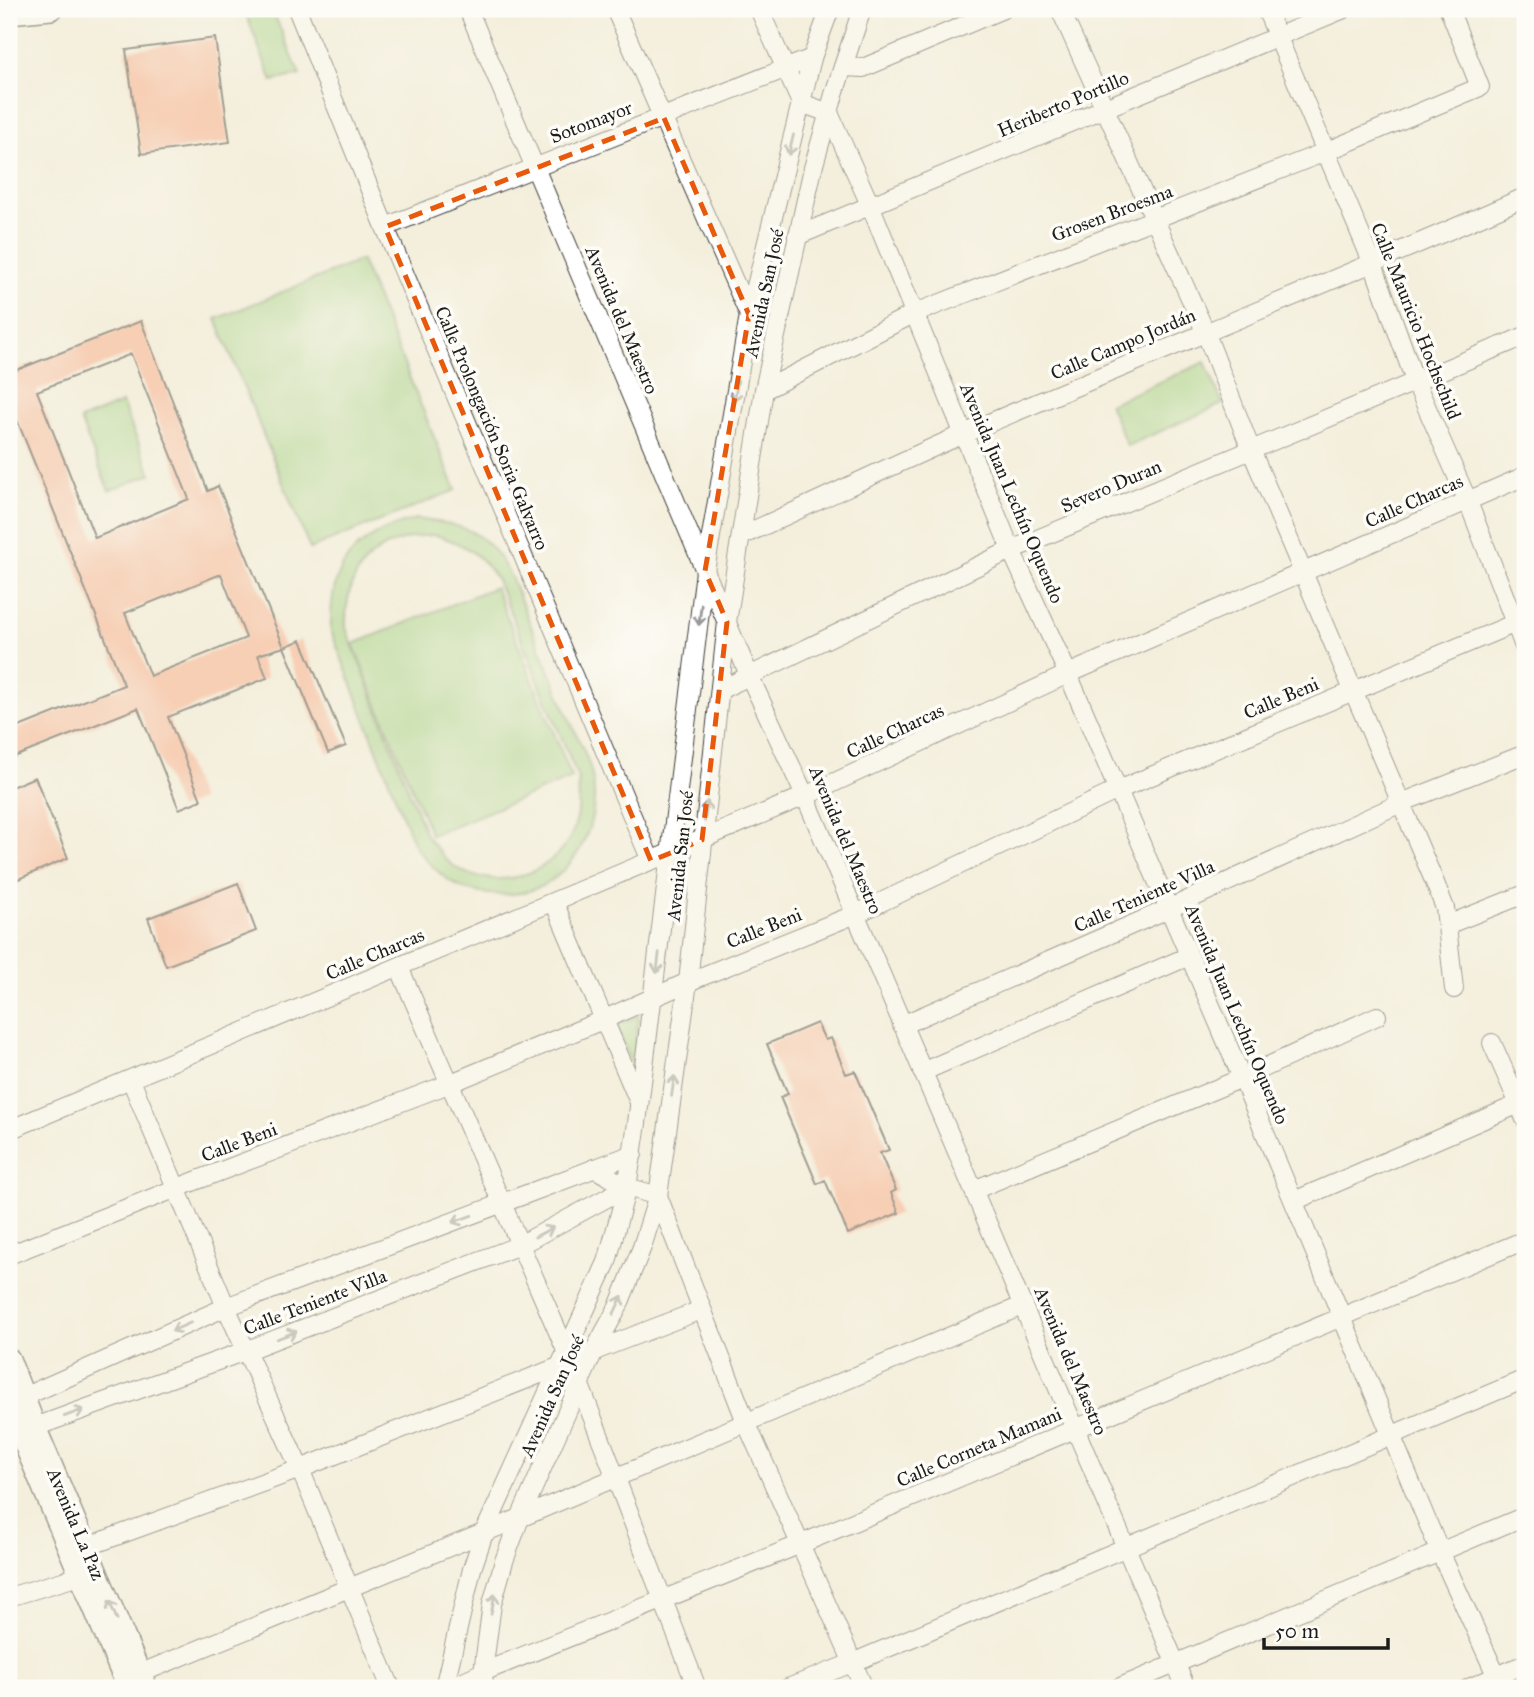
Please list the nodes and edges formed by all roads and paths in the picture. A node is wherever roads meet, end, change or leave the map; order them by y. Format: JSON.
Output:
{"nodes":[{"id":1,"x":51,"y":9,"type":"edge"},
{"id":2,"x":297,"y":9,"type":"edge"},
{"id":3,"x":468,"y":9,"type":"edge"},
{"id":4,"x":615,"y":9,"type":"edge"},
{"id":5,"x":759,"y":9,"type":"edge"},
{"id":6,"x":831,"y":9,"type":"edge"},
{"id":7,"x":862,"y":9,"type":"edge"},
{"id":8,"x":1003,"y":9,"type":"edge"},
{"id":9,"x":1060,"y":9,"type":"edge"},
{"id":10,"x":1266,"y":9,"type":"edge"},
{"id":11,"x":1344,"y":9,"type":"edge"},
{"id":12,"x":1448,"y":9,"type":"edge"},
{"id":13,"x":9,"y":13,"type":"edge"},
{"id":14,"x":1277,"y":36,"type":"junction"},
{"id":15,"x":812,"y":58,"type":"junction"},
{"id":16,"x":843,"y":67,"type":"junction"},
{"id":17,"x":785,"y":68,"type":"junction"},
{"id":18,"x":801,"y":103,"type":"junction"},
{"id":19,"x":1105,"y":109,"type":"junction"},
{"id":20,"x":829,"y":113,"type":"junction"},
{"id":21,"x":664,"y":118,"type":"junction"},
{"id":22,"x":1325,"y":152,"type":"junction"},
{"id":23,"x":534,"y":166,"type":"junction"},
{"id":24,"x":1525,"y":197,"type":"edge"},
{"id":25,"x":871,"y":207,"type":"junction"},
{"id":26,"x":1155,"y":219,"type":"junction"},
{"id":27,"x":385,"y":227,"type":"junction"},
{"id":28,"x":797,"y":236,"type":"junction"},
{"id":29,"x":1373,"y":264,"type":"junction"},
{"id":30,"x":913,"y":314,"type":"junction"},
{"id":31,"x":749,"y":315,"type":"junction"},
{"id":32,"x":1205,"y":331,"type":"junction"},
{"id":33,"x":1525,"y":336,"type":"edge"},
{"id":34,"x":1415,"y":381,"type":"junction"},
{"id":35,"x":764,"y":390,"type":"junction"},
{"id":36,"x":964,"y":434,"type":"junction"},
{"id":37,"x":1251,"y":450,"type":"junction"},
{"id":38,"x":1525,"y":476,"type":"edge"},
{"id":39,"x":1467,"y":499,"type":"junction"},
{"id":40,"x":741,"y":536,"type":"junction"},
{"id":41,"x":1011,"y":551,"type":"junction"},
{"id":42,"x":705,"y":572,"type":"junction"},
{"id":43,"x":1303,"y":573,"type":"junction"},
{"id":44,"x":1520,"y":621,"type":"edge"},
{"id":45,"x":727,"y":622,"type":"junction"},
{"id":46,"x":1525,"y":649,"type":"edge"},
{"id":47,"x":1068,"y":674,"type":"junction"},
{"id":48,"x":749,"y":676,"type":"junction"},
{"id":49,"x":720,"y":690,"type":"junction"},
{"id":50,"x":1355,"y":690,"type":"junction"},
{"id":51,"x":1525,"y":754,"type":"edge"},
{"id":52,"x":1118,"y":790,"type":"junction"},
{"id":53,"x":806,"y":796,"type":"junction"},
{"id":54,"x":1401,"y":803,"type":"junction"},
{"id":55,"x":702,"y":840,"type":"junction"},
{"id":56,"x":672,"y":853,"type":"junction"},
{"id":57,"x":651,"y":862,"type":"junction"},
{"id":58,"x":1525,"y":894,"type":"edge"},
{"id":59,"x":554,"y":902,"type":"junction"},
{"id":60,"x":1168,"y":909,"type":"junction"},
{"id":61,"x":856,"y":914,"type":"junction"},
{"id":62,"x":1447,"y":925,"type":"junction"},
{"id":63,"x":1189,"y":956,"type":"junction"},
{"id":64,"x":399,"y":967,"type":"junction"},
{"id":65,"x":688,"y":982,"type":"junction"},
{"id":66,"x":1454,"y":989,"type":"dead end"},
{"id":67,"x":653,"y":998,"type":"junction"},
{"id":68,"x":1377,"y":1016,"type":"dead end"},
{"id":69,"x":605,"y":1019,"type":"junction"},
{"id":70,"x":902,"y":1025,"type":"junction"},
{"id":71,"x":1492,"y":1043,"type":"dead end"},
{"id":72,"x":922,"y":1072,"type":"junction"},
{"id":73,"x":1242,"y":1078,"type":"junction"},
{"id":74,"x":131,"y":1080,"type":"junction"},
{"id":75,"x":451,"y":1083,"type":"junction"},
{"id":76,"x":640,"y":1103,"type":"junction"},
{"id":77,"x":1522,"y":1112,"type":"edge"},
{"id":78,"x":9,"y":1130,"type":"edge"},
{"id":79,"x":633,"y":1154,"type":"junction"},
{"id":80,"x":594,"y":1168,"type":"junction"},
{"id":81,"x":627,"y":1187,"type":"junction"},
{"id":82,"x":177,"y":1188,"type":"junction"},
{"id":83,"x":974,"y":1190,"type":"junction"},
{"id":84,"x":658,"y":1196,"type":"junction"},
{"id":85,"x":1294,"y":1201,"type":"junction"},
{"id":86,"x":502,"y":1204,"type":"junction"},
{"id":87,"x":1525,"y":1240,"type":"edge"},
{"id":88,"x":520,"y":1245,"type":"junction"},
{"id":89,"x":9,"y":1255,"type":"edge"},
{"id":90,"x":1024,"y":1305,"type":"junction"},
{"id":91,"x":226,"y":1307,"type":"junction"},
{"id":92,"x":701,"y":1310,"type":"junction"},
{"id":93,"x":1342,"y":1317,"type":"junction"},
{"id":94,"x":245,"y":1351,"type":"junction"},
{"id":95,"x":594,"y":1351,"type":"junction"},
{"id":96,"x":9,"y":1359,"type":"edge"},
{"id":97,"x":565,"y":1360,"type":"junction"},
{"id":98,"x":1525,"y":1379,"type":"edge"},
{"id":99,"x":580,"y":1386,"type":"junction"},
{"id":100,"x":14,"y":1402,"type":"edge"},
{"id":101,"x":746,"y":1422,"type":"junction"},
{"id":102,"x":1077,"y":1429,"type":"junction"},
{"id":103,"x":21,"y":1431,"type":"edge"},
{"id":104,"x":1392,"y":1435,"type":"junction"},
{"id":105,"x":300,"y":1469,"type":"junction"},
{"id":106,"x":614,"y":1477,"type":"junction"},
{"id":107,"x":1525,"y":1516,"type":"edge"},
{"id":108,"x":520,"y":1518,"type":"junction"},
{"id":109,"x":484,"y":1533,"type":"junction"},
{"id":110,"x":801,"y":1544,"type":"junction"},
{"id":111,"x":1127,"y":1546,"type":"junction"},
{"id":112,"x":86,"y":1547,"type":"junction"},
{"id":113,"x":1440,"y":1552,"type":"junction"},
{"id":114,"x":88,"y":1573,"type":"junction"},
{"id":115,"x":348,"y":1588,"type":"junction"},
{"id":116,"x":9,"y":1597,"type":"edge"},
{"id":117,"x":662,"y":1599,"type":"junction"},
{"id":118,"x":852,"y":1663,"type":"junction"},
{"id":119,"x":1176,"y":1664,"type":"junction"},
{"id":120,"x":1525,"y":1664,"type":"edge"},
{"id":121,"x":483,"y":1680,"type":"edge"},
{"id":122,"x":135,"y":1682,"type":"edge"},
{"id":123,"x":1500,"y":1682,"type":"edge"},
{"id":124,"x":391,"y":1688,"type":"edge"},
{"id":125,"x":446,"y":1688,"type":"edge"},
{"id":126,"x":697,"y":1688,"type":"edge"},
{"id":127,"x":788,"y":1688,"type":"edge"},
{"id":128,"x":864,"y":1688,"type":"edge"},
{"id":129,"x":1118,"y":1688,"type":"edge"},
{"id":130,"x":1186,"y":1688,"type":"edge"},
{"id":131,"x":1469,"y":1688,"type":"edge"}],
"edges":[{"from":1,"to":13,"type":"main road"},
{"from":2,"to":27,"type":"street","name":"Calle Prolongación Soria Galvarro"},
{"from":3,"to":23,"type":"street","name":"Avenida del Maestro"},
{"from":4,"to":21,"type":"street"},
{"from":5,"to":17,"type":"street"},
{"from":6,"to":15,"type":"street","name":"Avenida San José"},
{"from":7,"to":16,"type":"street","name":"Avenida San José"},
{"from":8,"to":16,"type":"street"},
{"from":9,"to":19,"type":"street"},
{"from":10,"to":14,"type":"street","name":"Calle Mauricio Hochschild"},
{"from":11,"to":14,"type":"street","name":"Heriberto Portillo"},
{"from":12,"to":22,"type":"street","name":"Grosen Broesma"},
{"from":14,"to":19,"type":"street","name":"Heriberto Portillo"},
{"from":14,"to":22,"type":"street","name":"Calle Mauricio Hochschild"},
{"from":15,"to":17,"type":"street","name":"Sotomayor"},
{"from":15,"to":18,"type":"street","name":"Avenida San José"},
{"from":16,"to":20,"type":"street","name":"Avenida San José"},
{"from":17,"to":18,"type":"street"},
{"from":17,"to":21,"type":"street","name":"Sotomayor"},
{"from":18,"to":20,"type":"street"},
{"from":18,"to":31,"type":"street","name":"Avenida San José","one_way":true},
{"from":19,"to":25,"type":"street","name":"Heriberto Portillo"},
{"from":19,"to":26,"type":"street"},
{"from":20,"to":25,"type":"street","name":"Avenida Juan Lechín Oquendo"},
{"from":20,"to":28,"type":"street","name":"Avenida San José"},
{"from":21,"to":23,"type":"street","name":"Sotomayor"},
{"from":21,"to":31,"type":"street"},
{"from":22,"to":26,"type":"street","name":"Grosen Broesma"},
{"from":22,"to":29,"type":"street","name":"Calle Mauricio Hochschild"},
{"from":23,"to":27,"type":"street","name":"Sotomayor"},
{"from":23,"to":42,"type":"street","name":"Avenida del Maestro"},
{"from":24,"to":29,"type":"street","name":"Calle Campo Jordán"},
{"from":25,"to":28,"type":"street","name":"Heriberto Portillo"},
{"from":25,"to":30,"type":"street","name":"Avenida Juan Lechín Oquendo"},
{"from":26,"to":30,"type":"street","name":"Grosen Broesma"},
{"from":26,"to":32,"type":"street"},
{"from":27,"to":57,"type":"street","name":"Calle Prolongación Soria Galvarro"},
{"from":28,"to":35,"type":"street","name":"Avenida San José"},
{"from":29,"to":32,"type":"street","name":"Calle Campo Jordán"},
{"from":29,"to":34,"type":"street","name":"Calle Mauricio Hochschild"},
{"from":30,"to":35,"type":"street","name":"Grosen Broesma"},
{"from":30,"to":36,"type":"street","name":"Avenida Juan Lechín Oquendo"},
{"from":31,"to":42,"type":"street","name":"Avenida San José","one_way":true},
{"from":32,"to":36,"type":"street","name":"Calle Campo Jordán"},
{"from":32,"to":37,"type":"street"},
{"from":33,"to":34,"type":"street","name":"Severo Duran"},
{"from":34,"to":37,"type":"street","name":"Severo Duran"},
{"from":34,"to":39,"type":"street","name":"Calle Mauricio Hochschild"},
{"from":35,"to":40,"type":"street","name":"Avenida San José"},
{"from":36,"to":40,"type":"street","name":"Calle Campo Jordán"},
{"from":36,"to":41,"type":"street","name":"Avenida Juan Lechín Oquendo"},
{"from":37,"to":41,"type":"street","name":"Severo Duran"},
{"from":37,"to":43,"type":"street"},
{"from":38,"to":39,"type":"street","name":"Calle Charcas"},
{"from":39,"to":43,"type":"street","name":"Calle Charcas"},
{"from":39,"to":44,"type":"street","name":"Calle Mauricio Hochschild"},
{"from":40,"to":45,"type":"street","name":"Avenida San José"},
{"from":41,"to":47,"type":"street","name":"Avenida Juan Lechín Oquendo"},
{"from":41,"to":48,"type":"street","name":"Severo Duran"},
{"from":42,"to":45,"type":"street","name":"Avenida del Maestro"},
{"from":42,"to":56,"type":"street","name":"Avenida San José","one_way":true},
{"from":43,"to":47,"type":"street","name":"Calle Charcas"},
{"from":43,"to":50,"type":"street"},
{"from":44,"to":46,"type":"street","name":"Calle Mauricio Hochschild"},
{"from":44,"to":50,"type":"street","name":"Calle Beni"},
{"from":45,"to":48,"type":"street","name":"Avenida del Maestro"},
{"from":45,"to":49,"type":"street","name":"Avenida San José"},
{"from":47,"to":52,"type":"street","name":"Avenida Juan Lechín Oquendo"},
{"from":47,"to":53,"type":"street","name":"Calle Charcas"},
{"from":48,"to":49,"type":"street","name":"Severo Duran"},
{"from":48,"to":53,"type":"street","name":"Avenida del Maestro"},
{"from":55,"to":49,"type":"street","name":"Avenida San José","one_way":true},
{"from":50,"to":52,"type":"street","name":"Calle Beni"},
{"from":50,"to":54,"type":"street"},
{"from":51,"to":54,"type":"street","name":"Calle Teniente Villa"},
{"from":52,"to":60,"type":"street","name":"Avenida Juan Lechín Oquendo"},
{"from":52,"to":61,"type":"street","name":"Calle Beni"},
{"from":53,"to":55,"type":"street","name":"Calle Charcas"},
{"from":53,"to":61,"type":"street","name":"Avenida del Maestro"},
{"from":54,"to":60,"type":"street","name":"Calle Teniente Villa"},
{"from":54,"to":62,"type":"street"},
{"from":55,"to":56,"type":"street","name":"Calle Charcas"},
{"from":55,"to":65,"type":"street","name":"Avenida San José"},
{"from":56,"to":57,"type":"street","name":"Calle Charcas"},
{"from":56,"to":67,"type":"street","name":"Avenida San José","one_way":true},
{"from":57,"to":59,"type":"street","name":"Calle Charcas"},
{"from":58,"to":62,"type":"street"},
{"from":59,"to":64,"type":"street","name":"Calle Charcas"},
{"from":59,"to":69,"type":"street"},
{"from":60,"to":63,"type":"street","name":"Avenida Juan Lechín Oquendo"},
{"from":60,"to":70,"type":"street","name":"Calle Teniente Villa"},
{"from":61,"to":65,"type":"street","name":"Calle Beni"},
{"from":61,"to":70,"type":"street","name":"Avenida del Maestro"},
{"from":62,"to":66,"type":"street"},
{"from":63,"to":72,"type":"street"},
{"from":63,"to":73,"type":"street","name":"Avenida Juan Lechín Oquendo"},
{"from":64,"to":74,"type":"street","name":"Calle Charcas"},
{"from":64,"to":75,"type":"street"},
{"from":65,"to":67,"type":"street","name":"Calle Beni"},
{"from":84,"to":65,"type":"street","name":"Avenida San José","one_way":true},
{"from":67,"to":69,"type":"street","name":"Calle Beni"},
{"from":67,"to":76,"type":"street","name":"Avenida San José"},
{"from":68,"to":73,"type":"street"},
{"from":69,"to":75,"type":"street","name":"Calle Beni"},
{"from":69,"to":76,"type":"street"},
{"from":70,"to":72,"type":"street","name":"Avenida del Maestro"},
{"from":71,"to":77,"type":"street"},
{"from":72,"to":83,"type":"street","name":"Avenida del Maestro"},
{"from":73,"to":83,"type":"street"},
{"from":73,"to":85,"type":"street","name":"Avenida Juan Lechín Oquendo"},
{"from":74,"to":78,"type":"street","name":"Calle Charcas"},
{"from":74,"to":82,"type":"street"},
{"from":75,"to":82,"type":"street","name":"Calle Beni"},
{"from":75,"to":86,"type":"street"},
{"from":76,"to":79,"type":"street","name":"Avenida San José"},
{"from":77,"to":85,"type":"street"},
{"from":79,"to":80,"type":"street","name":"Calle Teniente Villa"},
{"from":79,"to":81,"type":"street","name":"Avenida San José"},
{"from":80,"to":81,"type":"street"},
{"from":80,"to":86,"type":"street","name":"Calle Teniente Villa"},
{"from":81,"to":84,"type":"street"},
{"from":88,"to":81,"type":"street","name":"Calle Teniente Villa","one_way":true},
{"from":81,"to":97,"type":"street","name":"Avenida San José"},
{"from":82,"to":89,"type":"street","name":"Calle Beni"},
{"from":82,"to":91,"type":"street"},
{"from":83,"to":90,"type":"street","name":"Avenida del Maestro"},
{"from":84,"to":92,"type":"street"},
{"from":95,"to":84,"type":"street","name":"Avenida San José","one_way":true},
{"from":85,"to":93,"type":"street","name":"Avenida Juan Lechín Oquendo"},
{"from":86,"to":88,"type":"street"},
{"from":86,"to":91,"type":"street","name":"Calle Teniente Villa","one_way":true},
{"from":87,"to":93,"type":"street","name":"Calle Corneta Mamani"},
{"from":94,"to":88,"type":"street","name":"Calle Teniente Villa","one_way":true},
{"from":88,"to":97,"type":"street"},
{"from":90,"to":101,"type":"street"},
{"from":90,"to":102,"type":"street","name":"Avenida del Maestro"},
{"from":91,"to":94,"type":"street"},
{"from":91,"to":100,"type":"street","name":"Calle Teniente Villa","one_way":true},
{"from":92,"to":95,"type":"street"},
{"from":92,"to":101,"type":"street"},
{"from":93,"to":102,"type":"street","name":"Calle Corneta Mamani"},
{"from":93,"to":104,"type":"street","name":"Avenida Juan Lechín Oquendo"},
{"from":103,"to":94,"type":"street","name":"Calle Teniente Villa","one_way":true},
{"from":94,"to":105,"type":"street"},
{"from":95,"to":97,"type":"street"},
{"from":95,"to":99,"type":"street","name":"Avenida San José"},
{"from":96,"to":100,"type":"main road","name":"Avenida La Paz"},
{"from":97,"to":99,"type":"street"},
{"from":97,"to":105,"type":"street"},
{"from":97,"to":109,"type":"street","name":"Avenida San José"},
{"from":98,"to":104,"type":"street"},
{"from":99,"to":106,"type":"street"},
{"from":99,"to":108,"type":"street","name":"Avenida San José"},
{"from":100,"to":103,"type":"main road","name":"Avenida La Paz"},
{"from":101,"to":106,"type":"street"},
{"from":101,"to":110,"type":"street"},
{"from":102,"to":110,"type":"street","name":"Calle Corneta Mamani"},
{"from":102,"to":111,"type":"street","name":"Avenida del Maestro"},
{"from":103,"to":112,"type":"main road","name":"Avenida La Paz"},
{"from":103,"to":114,"type":"main road","name":"Avenida La Paz"},
{"from":104,"to":111,"type":"street"},
{"from":104,"to":113,"type":"street","name":"Avenida Juan Lechín Oquendo"},
{"from":105,"to":112,"type":"street"},
{"from":105,"to":115,"type":"street"},
{"from":106,"to":108,"type":"street"},
{"from":106,"to":117,"type":"street"},
{"from":107,"to":113,"type":"street"},
{"from":108,"to":109,"type":"street"},
{"from":121,"to":108,"type":"street","name":"Avenida San José","one_way":true},
{"from":109,"to":115,"type":"street"},
{"from":109,"to":125,"type":"street","name":"Avenida San José"},
{"from":110,"to":117,"type":"street","name":"Calle Corneta Mamani"},
{"from":110,"to":118,"type":"street"},
{"from":111,"to":118,"type":"street"},
{"from":111,"to":119,"type":"street","name":"Avenida del Maestro"},
{"from":112,"to":114,"type":"main road","name":"Avenida La Paz"},
{"from":113,"to":119,"type":"street"},
{"from":113,"to":123,"type":"street","name":"Avenida Juan Lechín Oquendo"},
{"from":114,"to":116,"type":"street"},
{"from":114,"to":122,"type":"main road","name":"Avenida La Paz"},
{"from":115,"to":122,"type":"street"},
{"from":115,"to":124,"type":"street"},
{"from":117,"to":121,"type":"street","name":"Calle Corneta Mamani"},
{"from":117,"to":126,"type":"street"},
{"from":118,"to":127,"type":"street"},
{"from":118,"to":128,"type":"street"},
{"from":119,"to":129,"type":"street"},
{"from":119,"to":130,"type":"street","name":"Avenida del Maestro"},
{"from":120,"to":123,"type":"street"},
{"from":121,"to":125,"type":"street","name":"Calle Corneta Mamani"},
{"from":123,"to":131,"type":"street"}]}
